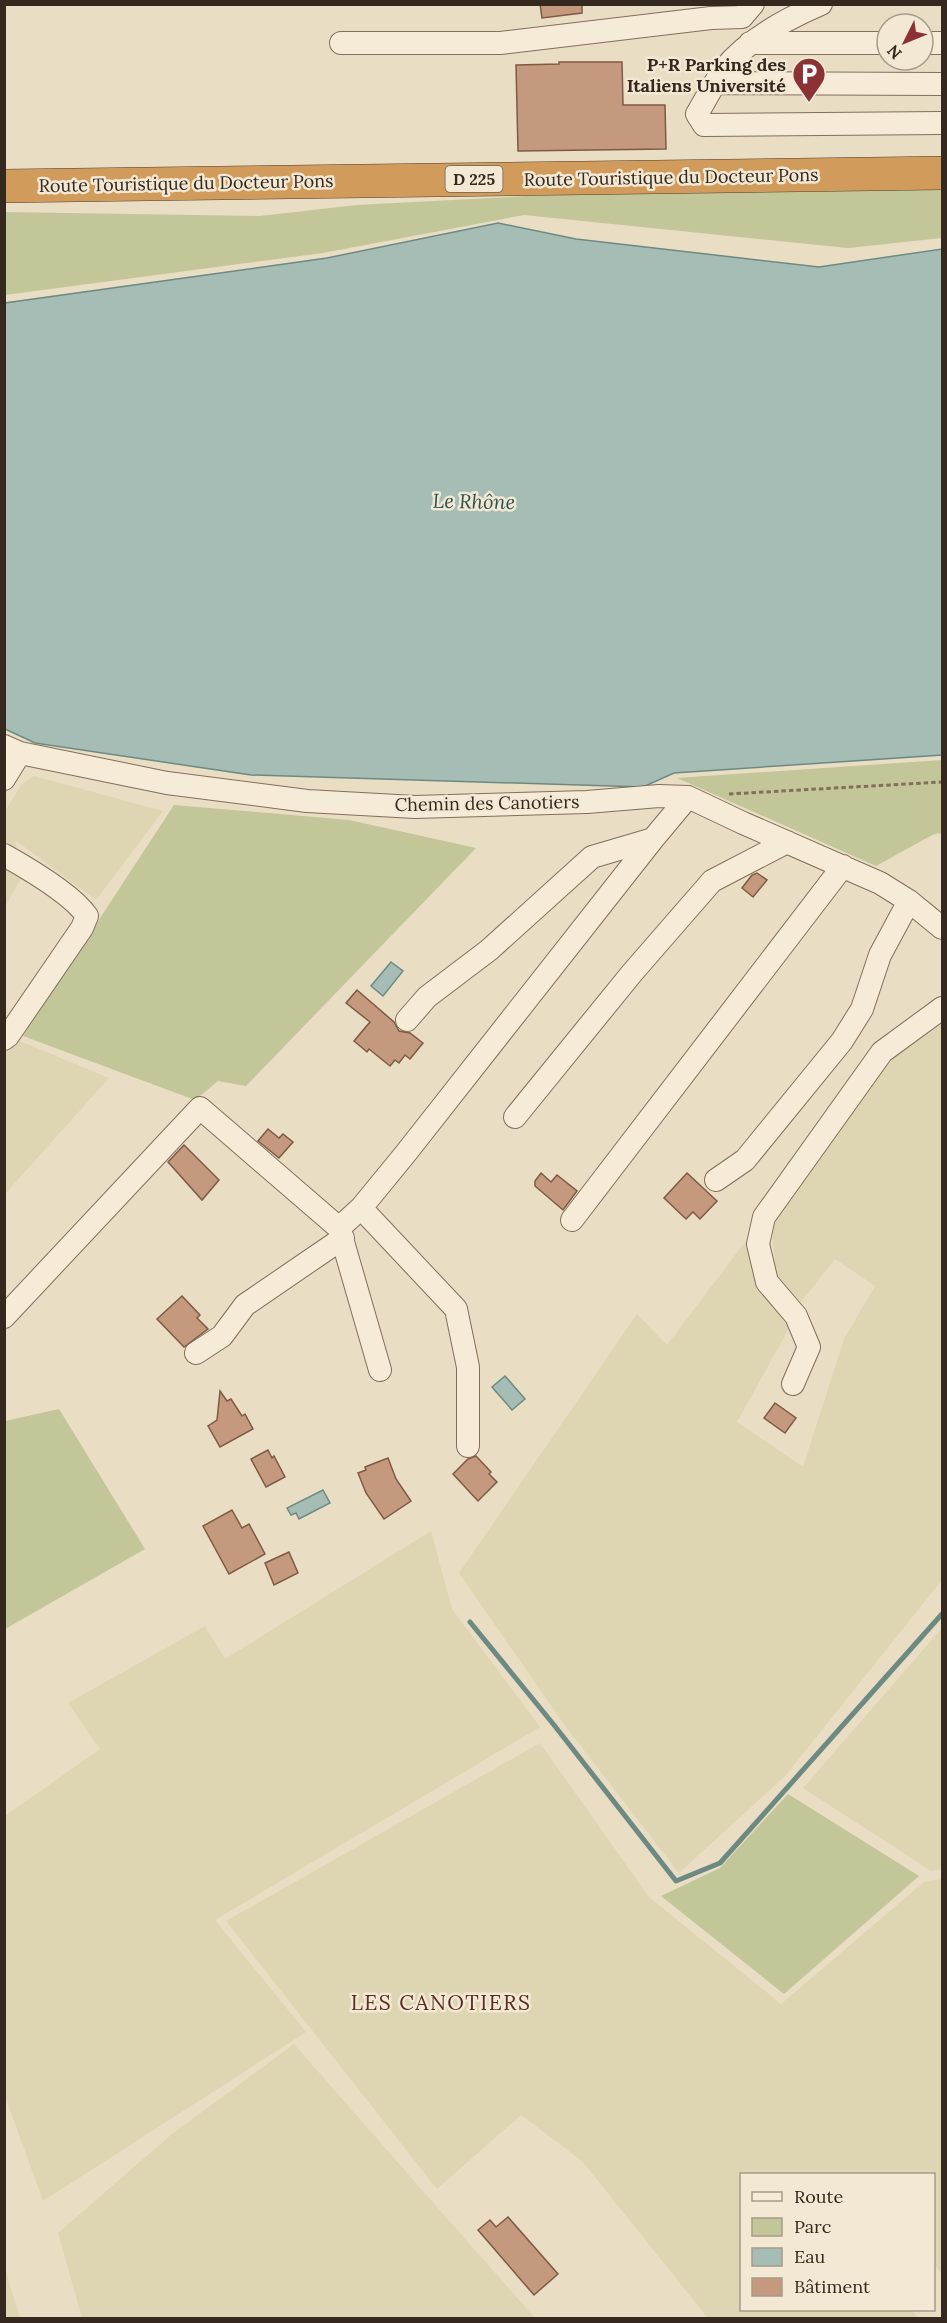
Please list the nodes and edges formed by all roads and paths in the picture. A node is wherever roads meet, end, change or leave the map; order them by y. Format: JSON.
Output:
{"nodes":[{"id":1,"x":753,"y":4,"type":"edge"},
{"id":2,"x":821,"y":4,"type":"edge"},
{"id":3,"x":341,"y":43,"type":"dead end"},
{"id":4,"x":750,"y":43,"type":"junction"},
{"id":5,"x":875,"y":43,"type":"edge"},
{"id":6,"x":716,"y":83,"type":"junction"},
{"id":7,"x":942,"y":84,"type":"edge"},
{"id":8,"x":942,"y":123,"type":"edge"},
{"id":9,"x":942,"y":173,"type":"edge"},
{"id":10,"x":4,"y":186,"type":"edge"},
{"id":11,"x":12,"y":749,"type":"edge"},
{"id":12,"x":4,"y":779,"type":"edge"},
{"id":13,"x":942,"y":782,"type":"edge"},
{"id":14,"x":688,"y":797,"type":"junction"},
{"id":15,"x":653,"y":839,"type":"junction"},
{"id":16,"x":787,"y":842,"type":"junction"},
{"id":17,"x":4,"y":855,"type":"edge"},
{"id":18,"x":843,"y":866,"type":"junction"},
{"id":19,"x":909,"y":901,"type":"junction"},
{"id":20,"x":942,"y":928,"type":"edge"},
{"id":21,"x":942,"y":1008,"type":"edge"},
{"id":22,"x":406,"y":1020,"type":"dead end"},
{"id":23,"x":4,"y":1039,"type":"edge"},
{"id":24,"x":515,"y":1117,"type":"dead end"},
{"id":25,"x":716,"y":1180,"type":"dead end"},
{"id":26,"x":361,"y":1208,"type":"junction"},
{"id":27,"x":572,"y":1220,"type":"dead end"},
{"id":28,"x":341,"y":1233,"type":"junction"},
{"id":29,"x":4,"y":1317,"type":"edge"},
{"id":30,"x":196,"y":1353,"type":"dead end"},
{"id":31,"x":380,"y":1370,"type":"dead end"},
{"id":32,"x":793,"y":1384,"type":"dead end"},
{"id":33,"x":468,"y":1446,"type":"dead end"}],
"edges":[{"from":1,"to":3,"type":"street"},
{"from":2,"to":4,"type":"street"},
{"from":4,"to":5,"type":"street"},
{"from":4,"to":6,"type":"street"},
{"from":6,"to":7,"type":"street"},
{"from":6,"to":8,"type":"street"},
{"from":9,"to":10,"type":"highway","name":"Route Touristique du Docteur Pons","number":"D 225"},
{"from":11,"to":12,"type":"street"},
{"from":11,"to":14,"type":"street","name":"Chemin des Canotiers"},
{"from":13,"to":14,"type":"path"},
{"from":14,"to":15,"type":"street"},
{"from":14,"to":16,"type":"street","name":"Chemin des Canotiers"},
{"from":15,"to":22,"type":"street"},
{"from":15,"to":26,"type":"street"},
{"from":16,"to":18,"type":"street","name":"Chemin des Canotiers"},
{"from":16,"to":24,"type":"street"},
{"from":17,"to":23,"type":"street"},
{"from":18,"to":19,"type":"street","name":"Chemin des Canotiers"},
{"from":18,"to":27,"type":"street"},
{"from":19,"to":20,"type":"street","name":"Chemin des Canotiers"},
{"from":19,"to":25,"type":"street"},
{"from":21,"to":32,"type":"street"},
{"from":26,"to":28,"type":"street"},
{"from":26,"to":33,"type":"street"},
{"from":28,"to":29,"type":"street"},
{"from":28,"to":30,"type":"street"},
{"from":28,"to":31,"type":"street"}]}
